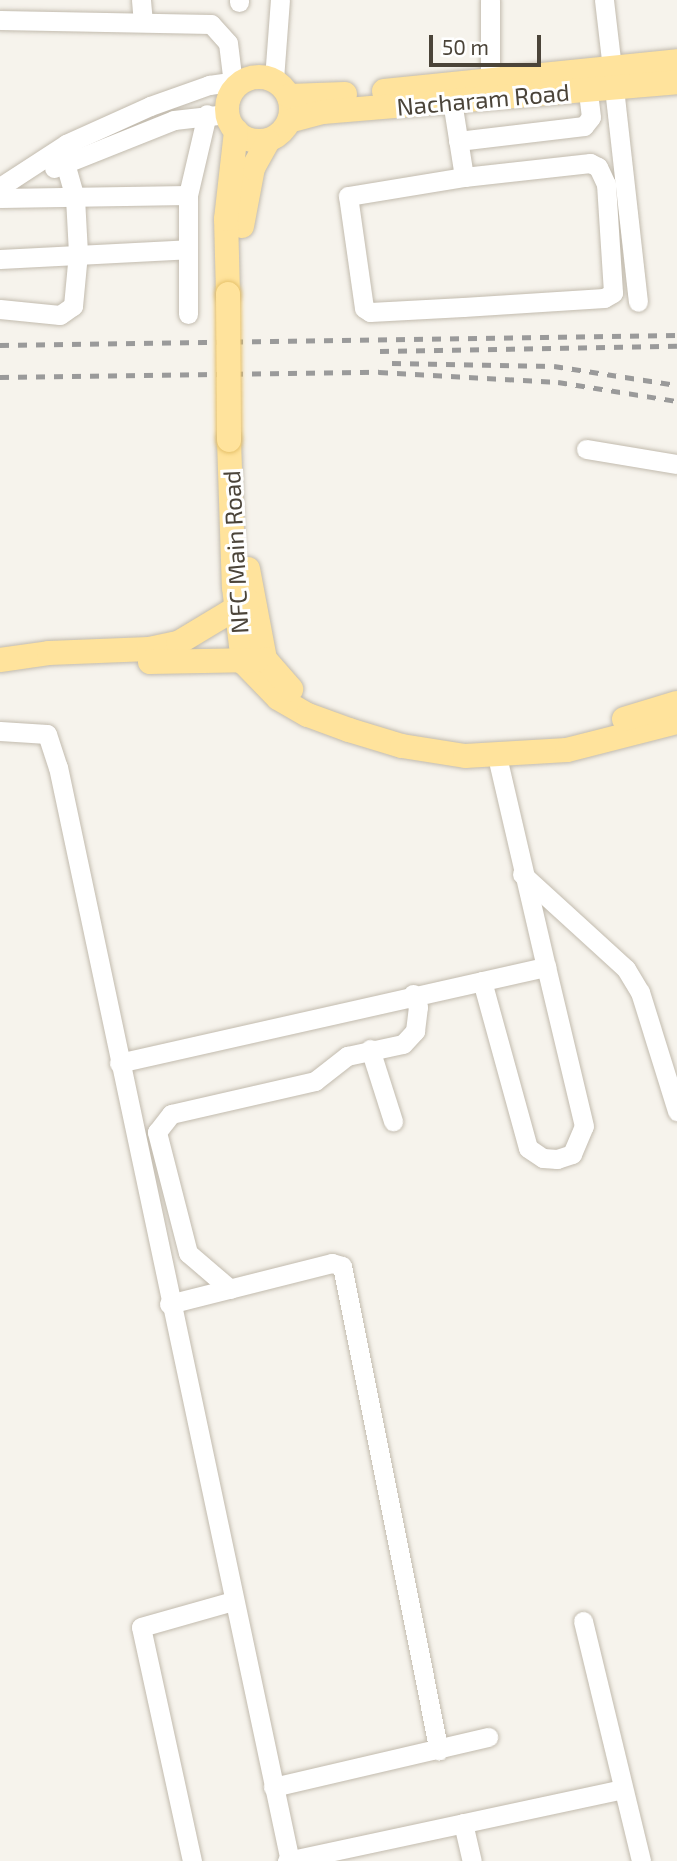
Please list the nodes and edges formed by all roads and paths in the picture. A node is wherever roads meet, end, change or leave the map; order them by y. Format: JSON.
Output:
{"nodes":[{"id":1,"x":141,"y":0,"type":"edge"},
{"id":2,"x":280,"y":0,"type":"edge"},
{"id":3,"x":489,"y":0,"type":"edge"},
{"id":4,"x":604,"y":0,"type":"edge"},
{"id":5,"x":0,"y":20,"type":"edge"},
{"id":6,"x":143,"y":22,"type":"junction"},
{"id":7,"x":677,"y":61,"type":"edge"},
{"id":8,"x":613,"y":78,"type":"junction"},
{"id":9,"x":490,"y":79,"type":"junction"},
{"id":10,"x":238,"y":81,"type":"junction"},
{"id":11,"x":677,"y":82,"type":"edge"},
{"id":12,"x":282,"y":88,"type":"junction"},
{"id":13,"x":588,"y":91,"type":"junction"},
{"id":14,"x":448,"y":96,"type":"junction"},
{"id":15,"x":223,"y":120,"type":"junction"},
{"id":16,"x":289,"y":121,"type":"junction"},
{"id":17,"x":268,"y":141,"type":"junction"},
{"id":18,"x":458,"y":141,"type":"junction"},
{"id":19,"x":36,"y":167,"type":"junction"},
{"id":20,"x":66,"y":167,"type":"junction"},
{"id":21,"x":464,"y":177,"type":"junction"},
{"id":22,"x":0,"y":187,"type":"edge"},
{"id":23,"x":188,"y":195,"type":"junction"},
{"id":24,"x":0,"y":198,"type":"edge"},
{"id":25,"x":75,"y":198,"type":"junction"},
{"id":26,"x":188,"y":249,"type":"junction"},
{"id":27,"x":78,"y":253,"type":"junction"},
{"id":28,"x":0,"y":259,"type":"edge"},
{"id":29,"x":234,"y":294,"type":"junction"},
{"id":30,"x":638,"y":302,"type":"dead end"},
{"id":31,"x":0,"y":309,"type":"edge"},
{"id":32,"x":188,"y":314,"type":"dead end"},
{"id":33,"x":586,"y":449,"type":"dead end"},
{"id":34,"x":677,"y":464,"type":"edge"},
{"id":35,"x":244,"y":603,"type":"junction"},
{"id":36,"x":0,"y":660,"type":"edge"},
{"id":37,"x":254,"y":660,"type":"junction"},
{"id":38,"x":0,"y":675,"type":"edge"},
{"id":39,"x":677,"y":703,"type":"edge"},
{"id":40,"x":677,"y":722,"type":"edge"},
{"id":41,"x":0,"y":731,"type":"edge"},
{"id":42,"x":498,"y":757,"type":"junction"},
{"id":43,"x":521,"y":873,"type":"junction"},
{"id":44,"x":546,"y":967,"type":"junction"},
{"id":45,"x":482,"y":981,"type":"junction"},
{"id":46,"x":413,"y":994,"type":"junction"},
{"id":47,"x":370,"y":1049,"type":"junction"},
{"id":48,"x":119,"y":1063,"type":"junction"},
{"id":49,"x":677,"y":1111,"type":"edge"},
{"id":50,"x":393,"y":1121,"type":"dead end"},
{"id":51,"x":230,"y":1289,"type":"junction"},
{"id":52,"x":169,"y":1304,"type":"junction"},
{"id":53,"x":233,"y":1601,"type":"junction"},
{"id":54,"x":583,"y":1621,"type":"dead end"},
{"id":55,"x":488,"y":1737,"type":"dead end"},
{"id":56,"x":439,"y":1750,"type":"junction"},
{"id":57,"x":274,"y":1787,"type":"junction"},
{"id":58,"x":622,"y":1789,"type":"junction"},
{"id":59,"x":463,"y":1823,"type":"junction"},
{"id":60,"x":192,"y":1861,"type":"edge"},
{"id":61,"x":289,"y":1861,"type":"edge"},
{"id":62,"x":472,"y":1861,"type":"edge"},
{"id":63,"x":641,"y":1861,"type":"edge"}],
"edges":[{"from":1,"to":6,"type":"street"},
{"from":2,"to":12,"type":"street"},
{"from":3,"to":9,"type":"street"},
{"from":4,"to":8,"type":"street"},
{"from":5,"to":6,"type":"street"},
{"from":6,"to":10,"type":"street"},
{"from":7,"to":8,"type":"main road","name":"Nacharam Road"},
{"from":8,"to":9,"type":"main road","name":"Nacharam Road"},
{"from":8,"to":11,"type":"main road","name":"Nacharam Road"},
{"from":8,"to":13,"type":"main road","name":"Nacharam Road"},
{"from":8,"to":30,"type":"street"},
{"from":9,"to":14,"type":"main road","name":"Nacharam Road"},
{"from":10,"to":12,"type":"main road"},
{"from":10,"to":15,"type":"main road"},
{"from":10,"to":19,"type":"street"},
{"from":12,"to":14,"type":"main road","name":"Nacharam Road"},
{"from":12,"to":16,"type":"main road"},
{"from":13,"to":14,"type":"main road","name":"Nacharam Road"},
{"from":13,"to":18,"type":"street"},
{"from":14,"to":16,"type":"main road","name":"Nacharam Road"},
{"from":14,"to":18,"type":"street"},
{"from":15,"to":17,"type":"main road"},
{"from":15,"to":20,"type":"street"},
{"from":15,"to":23,"type":"street"},
{"from":15,"to":29,"type":"main road"},
{"from":16,"to":17,"type":"main road"},
{"from":17,"to":29,"type":"main road"},
{"from":18,"to":21,"type":"street"},
{"from":19,"to":20,"type":"street"},
{"from":19,"to":22,"type":"street"},
{"from":20,"to":25,"type":"street"},
{"from":21,"to":21,"type":"street"},
{"from":23,"to":25,"type":"street"},
{"from":23,"to":26,"type":"street"},
{"from":24,"to":25,"type":"street"},
{"from":25,"to":27,"type":"street"},
{"from":26,"to":27,"type":"street"},
{"from":26,"to":32,"type":"street"},
{"from":27,"to":28,"type":"street"},
{"from":27,"to":31,"type":"street"},
{"from":29,"to":35,"type":"main road","name":"NFC Main Road","bridge":true},
{"from":33,"to":34,"type":"street"},
{"from":35,"to":36,"type":"main road"},
{"from":35,"to":37,"type":"main road","name":"NFC Main Road"},
{"from":37,"to":38,"type":"main road"},
{"from":37,"to":39,"type":"main road","name":"NFC Main Road"},
{"from":37,"to":42,"type":"main road","name":"NFC Main Road"},
{"from":40,"to":42,"type":"main road","name":"NFC Main Road"},
{"from":41,"to":48,"type":"street"},
{"from":42,"to":43,"type":"street"},
{"from":43,"to":44,"type":"street"},
{"from":43,"to":49,"type":"street"},
{"from":44,"to":45,"type":"street"},
{"from":44,"to":45,"type":"street"},
{"from":45,"to":46,"type":"street"},
{"from":46,"to":47,"type":"street"},
{"from":46,"to":48,"type":"street"},
{"from":47,"to":50,"type":"street"},
{"from":47,"to":51,"type":"street"},
{"from":48,"to":52,"type":"street"},
{"from":51,"to":52,"type":"street"},
{"from":51,"to":56,"type":"street"},
{"from":52,"to":53,"type":"street"},
{"from":53,"to":57,"type":"street"},
{"from":53,"to":60,"type":"street"},
{"from":54,"to":58,"type":"street"},
{"from":55,"to":56,"type":"street"},
{"from":56,"to":57,"type":"street"},
{"from":57,"to":61,"type":"street"},
{"from":58,"to":59,"type":"street"},
{"from":58,"to":63,"type":"street"},
{"from":59,"to":61,"type":"street"},
{"from":59,"to":62,"type":"street"}]}
